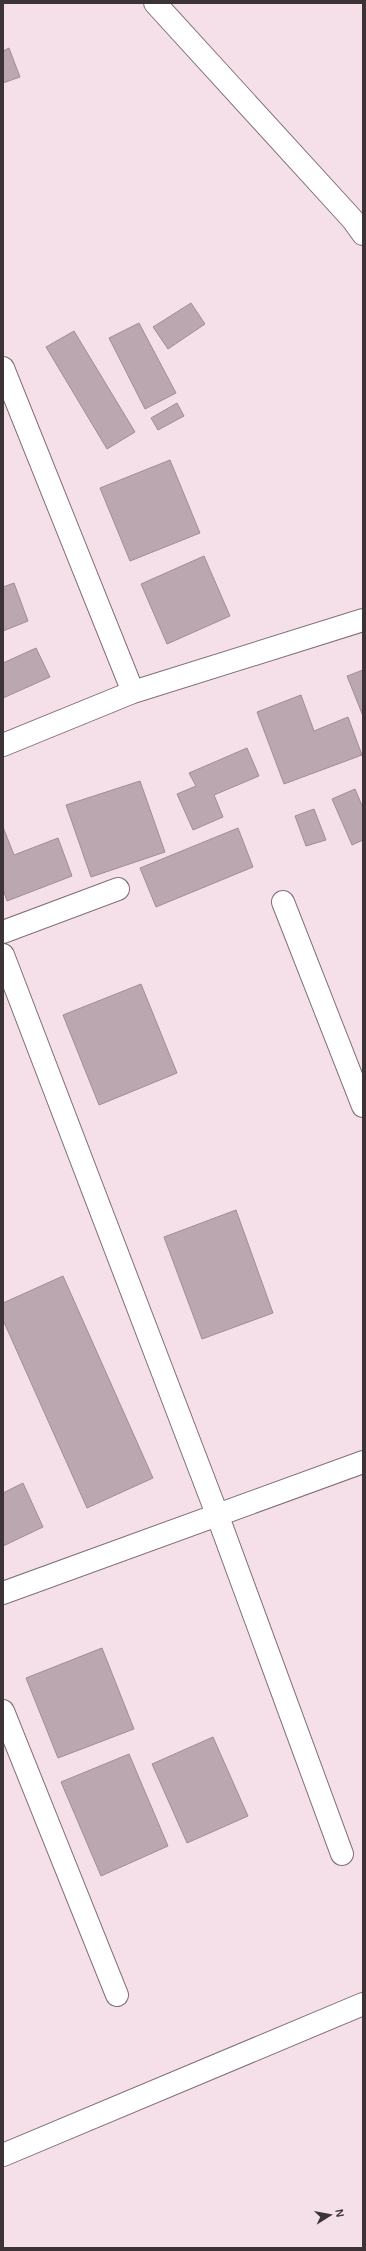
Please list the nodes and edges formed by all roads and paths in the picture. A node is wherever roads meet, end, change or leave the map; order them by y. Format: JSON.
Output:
{"nodes":[{"id":1,"x":155,"y":3,"type":"edge"},
{"id":2,"x":363,"y":234,"type":"edge"},
{"id":3,"x":3,"y":368,"type":"edge"},
{"id":4,"x":363,"y":620,"type":"edge"},
{"id":5,"x":133,"y":692,"type":"junction"},
{"id":6,"x":3,"y":745,"type":"edge"},
{"id":7,"x":118,"y":889,"type":"dead end"},
{"id":8,"x":283,"y":902,"type":"dead end"},
{"id":9,"x":3,"y":932,"type":"edge"},
{"id":10,"x":3,"y":954,"type":"edge"},
{"id":11,"x":363,"y":1106,"type":"edge"},
{"id":12,"x":363,"y":1462,"type":"edge"},
{"id":13,"x":218,"y":1514,"type":"junction"},
{"id":14,"x":3,"y":1593,"type":"edge"},
{"id":15,"x":3,"y":1711,"type":"edge"},
{"id":16,"x":342,"y":1854,"type":"dead end"},
{"id":17,"x":117,"y":1995,"type":"dead end"},
{"id":18,"x":363,"y":2004,"type":"edge"},
{"id":19,"x":3,"y":2155,"type":"edge"}],
"edges":[{"from":1,"to":2,"type":"street"},
{"from":3,"to":5,"type":"street"},
{"from":4,"to":5,"type":"street"},
{"from":5,"to":6,"type":"street"},
{"from":7,"to":9,"type":"street"},
{"from":8,"to":11,"type":"street"},
{"from":10,"to":13,"type":"street"},
{"from":12,"to":13,"type":"street"},
{"from":13,"to":14,"type":"street"},
{"from":13,"to":16,"type":"street"},
{"from":15,"to":17,"type":"street"},
{"from":18,"to":19,"type":"street"}]}
